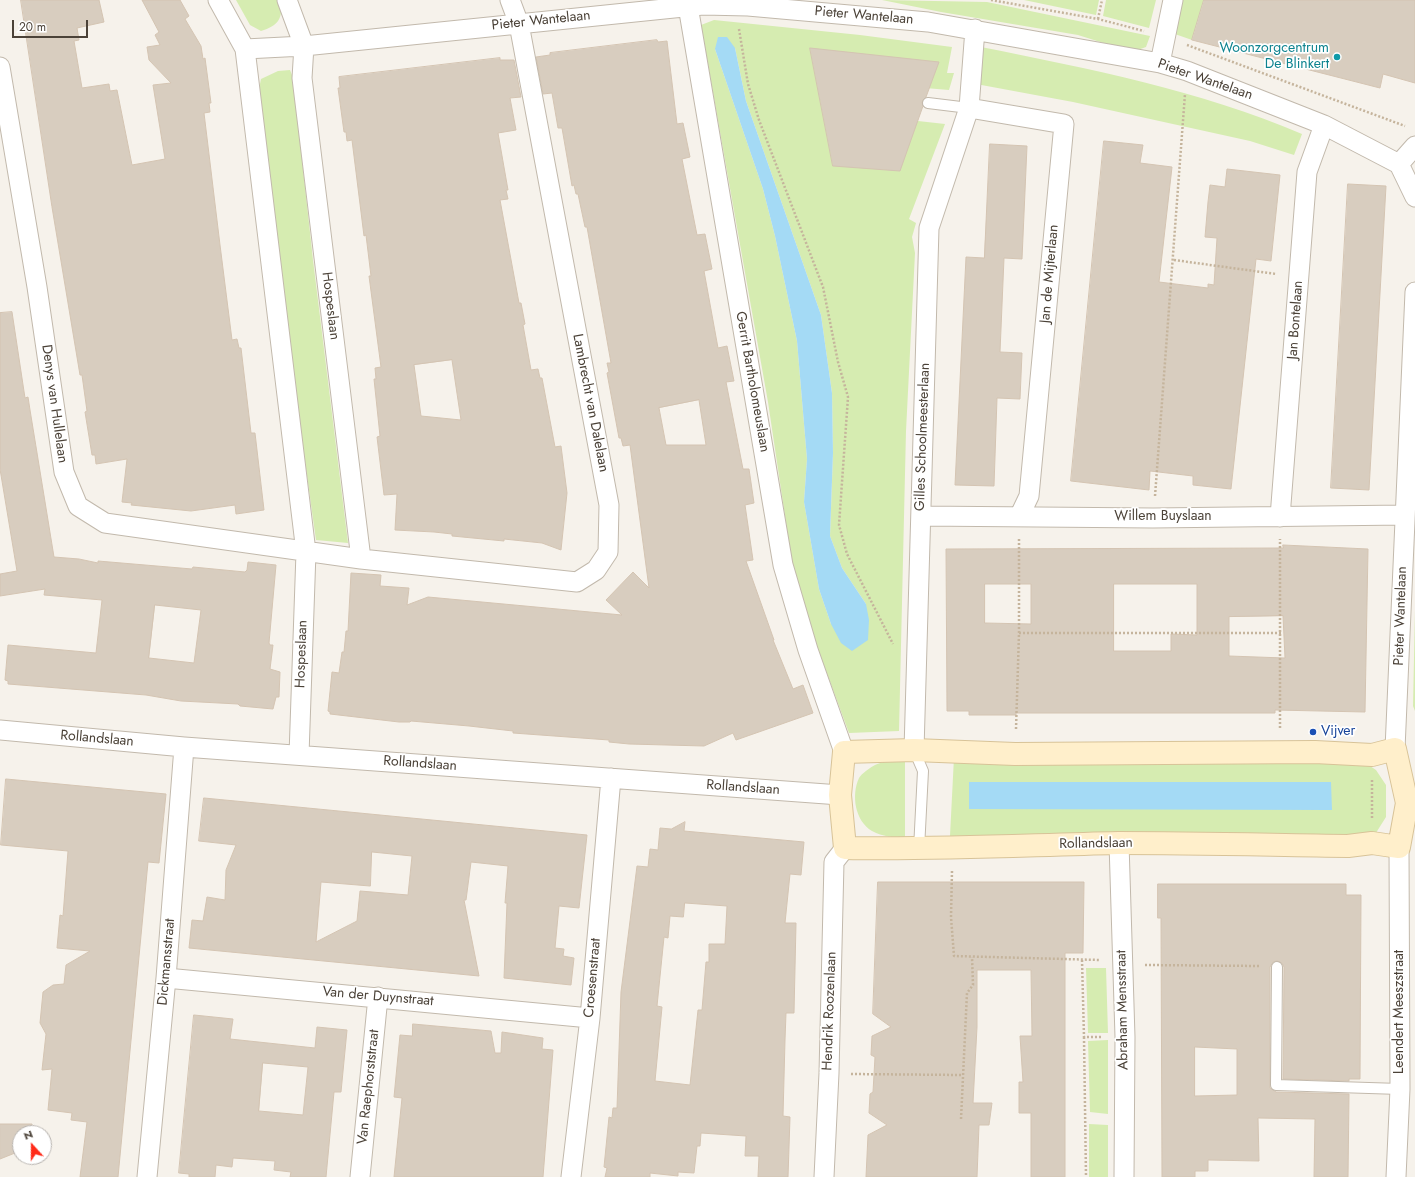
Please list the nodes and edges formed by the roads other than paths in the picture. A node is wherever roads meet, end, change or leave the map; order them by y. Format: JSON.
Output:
{"nodes":[{"id":1,"x":218,"y":0,"type":"edge"},
{"id":2,"x":287,"y":0,"type":"edge"},
{"id":3,"x":510,"y":0,"type":"edge"},
{"id":4,"x":1173,"y":0,"type":"edge"},
{"id":5,"x":744,"y":4,"type":"edge"},
{"id":6,"x":688,"y":6,"type":"junction"},
{"id":7,"x":845,"y":8,"type":"edge"},
{"id":8,"x":519,"y":24,"type":"junction"},
{"id":9,"x":975,"y":29,"type":"junction"},
{"id":10,"x":304,"y":46,"type":"junction"},
{"id":11,"x":245,"y":49,"type":"junction"},
{"id":12,"x":1160,"y":62,"type":"junction"},
{"id":13,"x":0,"y":67,"type":"edge"},
{"id":14,"x":928,"y":103,"type":"dead end"},
{"id":15,"x":969,"y":108,"type":"junction"},
{"id":16,"x":1324,"y":125,"type":"junction"},
{"id":17,"x":1415,"y":146,"type":"edge"},
{"id":18,"x":1399,"y":164,"type":"junction"},
{"id":19,"x":1415,"y":197,"type":"edge"},
{"id":20,"x":1415,"y":292,"type":"edge"},
{"id":21,"x":1412,"y":406,"type":"edge"},
{"id":22,"x":1405,"y":514,"type":"junction"},
{"id":23,"x":921,"y":516,"type":"junction"},
{"id":24,"x":1019,"y":517,"type":"junction"},
{"id":25,"x":1280,"y":517,"type":"junction"},
{"id":26,"x":306,"y":552,"type":"junction"},
{"id":27,"x":361,"y":560,"type":"junction"},
{"id":28,"x":0,"y":730,"type":"edge"},
{"id":29,"x":184,"y":746,"type":"junction"},
{"id":30,"x":1395,"y":749,"type":"junction"},
{"id":31,"x":914,"y":750,"type":"junction"},
{"id":32,"x":844,"y":752,"type":"junction"},
{"id":33,"x":299,"y":755,"type":"junction"},
{"id":34,"x":611,"y":778,"type":"junction"},
{"id":35,"x":840,"y":795,"type":"junction"},
{"id":36,"x":1411,"y":804,"type":"edge"},
{"id":37,"x":1119,"y":843,"type":"junction"},
{"id":38,"x":1399,"y":847,"type":"junction"},
{"id":39,"x":845,"y":848,"type":"junction"},
{"id":40,"x":919,"y":849,"type":"junction"},
{"id":41,"x":1277,"y":967,"type":"road end"},
{"id":42,"x":166,"y":978,"type":"junction"},
{"id":43,"x":378,"y":997,"type":"junction"},
{"id":44,"x":590,"y":1018,"type":"junction"},
{"id":45,"x":1400,"y":1089,"type":"junction"},
{"id":46,"x":147,"y":1177,"type":"edge"},
{"id":47,"x":360,"y":1177,"type":"edge"},
{"id":48,"x":571,"y":1177,"type":"edge"},
{"id":49,"x":824,"y":1177,"type":"edge"},
{"id":50,"x":1124,"y":1177,"type":"edge"},
{"id":51,"x":1396,"y":1177,"type":"edge"}],
"edges":[{"from":1,"to":11,"type":"street","name":"Hospeslaan"},
{"from":2,"to":10,"type":"street","name":"Hospeslaan"},
{"from":3,"to":8,"type":"street","name":"Lambrecht van Dalelaan"},
{"from":4,"to":12,"type":"street"},
{"from":5,"to":6,"type":"street","name":"Pieter Wantelaan"},
{"from":5,"to":7,"type":"street","name":"Pieter Wantelaan"},
{"from":6,"to":8,"type":"street","name":"Pieter Wantelaan"},
{"from":6,"to":32,"type":"street","name":"Gerrit Bartholomeuslaan"},
{"from":7,"to":9,"type":"street","name":"Pieter Wantelaan"},
{"from":8,"to":10,"type":"street","name":"Pieter Wantelaan"},
{"from":8,"to":27,"type":"street","name":"Lambrecht van Dalelaan"},
{"from":9,"to":12,"type":"street","name":"Pieter Wantelaan"},
{"from":9,"to":15,"type":"street","name":"Gilles Schoolmeesterlaan"},
{"from":10,"to":11,"type":"street","name":"Pieter Wantelaan"},
{"from":10,"to":27,"type":"street","name":"Hospeslaan"},
{"from":11,"to":26,"type":"street","name":"Hospeslaan"},
{"from":12,"to":16,"type":"street","name":"Pieter Wantelaan"},
{"from":13,"to":26,"type":"street","name":"Denys van Hullelaan"},
{"from":14,"to":15,"type":"lane"},
{"from":15,"to":23,"type":"street","name":"Gilles Schoolmeesterlaan"},
{"from":15,"to":24,"type":"street","name":"Jan de Mijterlaan"},
{"from":16,"to":18,"type":"street","name":"Pieter Wantelaan"},
{"from":16,"to":25,"type":"street","name":"Jan Bontelaan"},
{"from":17,"to":18,"type":"street"},
{"from":18,"to":19,"type":"street"},
{"from":20,"to":21,"type":"street","name":"Pieter Wantelaan"},
{"from":21,"to":22,"type":"street","name":"Pieter Wantelaan"},
{"from":22,"to":25,"type":"street","name":"Willem Buyslaan"},
{"from":22,"to":30,"type":"street","name":"Pieter Wantelaan"},
{"from":23,"to":24,"type":"street","name":"Willem Buyslaan"},
{"from":23,"to":31,"type":"street","name":"Gilles Schoolmeesterlaan"},
{"from":24,"to":25,"type":"street","name":"Willem Buyslaan"},
{"from":26,"to":27,"type":"street"},
{"from":26,"to":33,"type":"street","name":"Hospeslaan"},
{"from":28,"to":29,"type":"street","name":"Rollandslaan"},
{"from":29,"to":33,"type":"street","name":"Rollandslaan"},
{"from":29,"to":42,"type":"street","name":"Dickmansstraat"},
{"from":30,"to":31,"type":"street"},
{"from":30,"to":36,"type":"street"},
{"from":31,"to":32,"type":"street"},
{"from":31,"to":40,"type":"lane","name":"Gilles Schoolmeesterlaan"},
{"from":32,"to":35,"type":"street"},
{"from":33,"to":34,"type":"street","name":"Rollandslaan"},
{"from":34,"to":35,"type":"street","name":"Rollandslaan"},
{"from":34,"to":44,"type":"street","name":"Croesenstraat"},
{"from":35,"to":39,"type":"street"},
{"from":36,"to":38,"type":"street"},
{"from":37,"to":38,"type":"street","name":"Rollandslaan"},
{"from":37,"to":40,"type":"street","name":"Rollandslaan"},
{"from":37,"to":50,"type":"street","name":"Abraham Mensstraat"},
{"from":38,"to":45,"type":"street","name":"Leendert Meeszstraat"},
{"from":39,"to":40,"type":"street","name":"Rollandslaan"},
{"from":39,"to":49,"type":"street","name":"Hendrik Roozenlaan"},
{"from":41,"to":45,"type":"lane"},
{"from":42,"to":43,"type":"street","name":"Van der Duynstraat"},
{"from":42,"to":46,"type":"street","name":"Dickmansstraat"},
{"from":43,"to":44,"type":"street","name":"Van der Duynstraat"},
{"from":43,"to":47,"type":"street","name":"Van Raephorststraat"},
{"from":44,"to":48,"type":"street","name":"Croesenstraat"},
{"from":45,"to":51,"type":"street","name":"Leendert Meeszstraat"}]}
